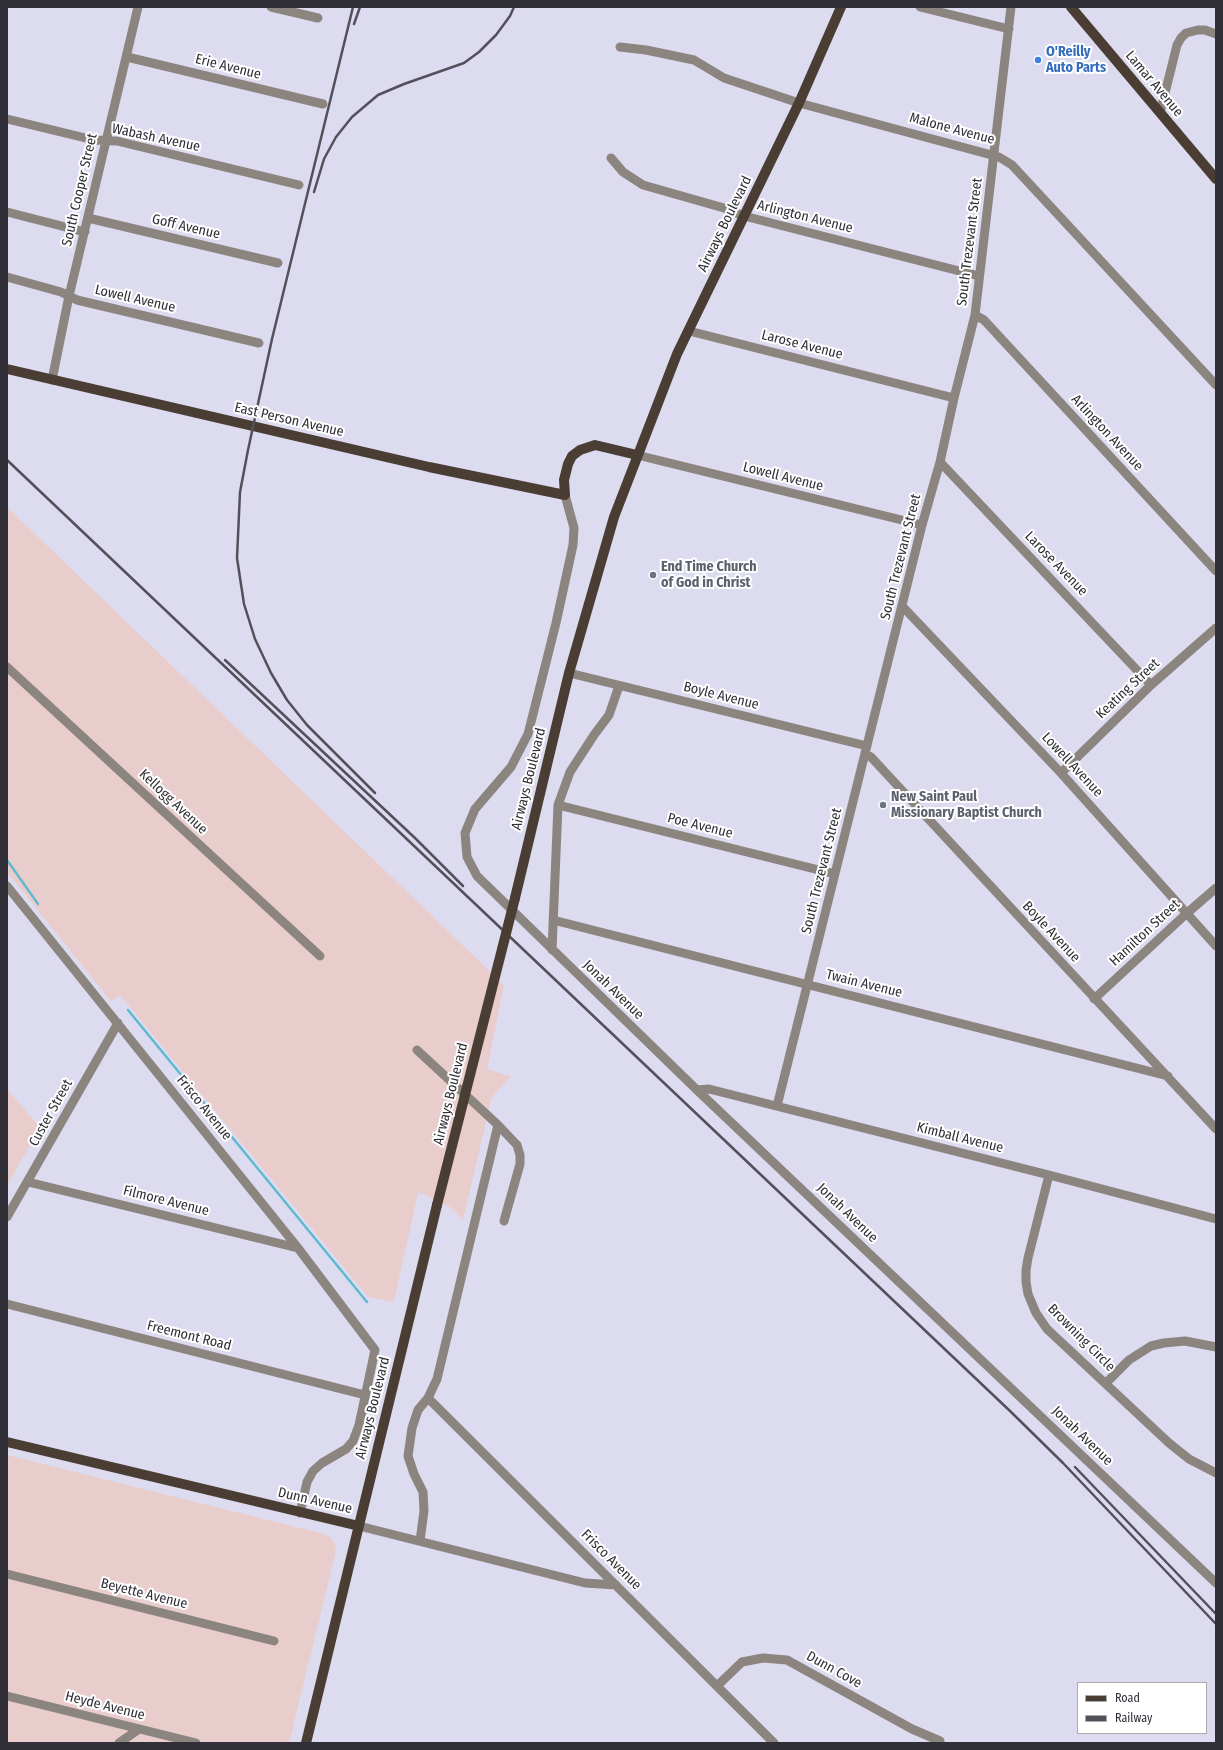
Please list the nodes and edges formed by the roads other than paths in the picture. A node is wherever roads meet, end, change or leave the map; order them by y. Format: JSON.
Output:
{"nodes":[{"id":1,"x":138,"y":7,"type":"edge"},
{"id":2,"x":271,"y":7,"type":"edge"},
{"id":3,"x":841,"y":7,"type":"edge"},
{"id":4,"x":920,"y":7,"type":"edge"},
{"id":5,"x":1011,"y":7,"type":"edge"},
{"id":6,"x":1071,"y":7,"type":"edge"},
{"id":7,"x":318,"y":18,"type":"dead end"},
{"id":8,"x":1009,"y":28,"type":"junction"},
{"id":9,"x":1216,"y":34,"type":"edge"},
{"id":10,"x":620,"y":47,"type":"dead end"},
{"id":11,"x":127,"y":57,"type":"junction"},
{"id":12,"x":799,"y":103,"type":"junction"},
{"id":13,"x":322,"y":104,"type":"dead end"},
{"id":14,"x":1160,"y":113,"type":"junction"},
{"id":15,"x":7,"y":118,"type":"edge"},
{"id":16,"x":106,"y":142,"type":"junction"},
{"id":17,"x":995,"y":154,"type":"junction"},
{"id":18,"x":611,"y":158,"type":"dead end"},
{"id":19,"x":1216,"y":179,"type":"edge"},
{"id":20,"x":299,"y":185,"type":"dead end"},
{"id":21,"x":7,"y":212,"type":"edge"},
{"id":22,"x":744,"y":216,"type":"junction"},
{"id":23,"x":88,"y":218,"type":"junction"},
{"id":24,"x":85,"y":232,"type":"junction"},
{"id":25,"x":278,"y":263,"type":"dead end"},
{"id":26,"x":980,"y":276,"type":"junction"},
{"id":27,"x":7,"y":278,"type":"edge"},
{"id":28,"x":69,"y":296,"type":"junction"},
{"id":29,"x":975,"y":316,"type":"junction"},
{"id":30,"x":689,"y":331,"type":"junction"},
{"id":31,"x":258,"y":343,"type":"dead end"},
{"id":32,"x":7,"y":369,"type":"edge"},
{"id":33,"x":52,"y":380,"type":"junction"},
{"id":34,"x":1216,"y":385,"type":"edge"},
{"id":35,"x":954,"y":398,"type":"junction"},
{"id":36,"x":637,"y":455,"type":"junction"},
{"id":37,"x":940,"y":462,"type":"junction"},
{"id":38,"x":565,"y":495,"type":"junction"},
{"id":39,"x":922,"y":525,"type":"junction"},
{"id":40,"x":1216,"y":571,"type":"edge"},
{"id":41,"x":903,"y":607,"type":"junction"},
{"id":42,"x":1216,"y":628,"type":"edge"},
{"id":43,"x":7,"y":667,"type":"edge"},
{"id":44,"x":569,"y":673,"type":"junction"},
{"id":45,"x":1151,"y":685,"type":"junction"},
{"id":46,"x":620,"y":686,"type":"junction"},
{"id":47,"x":866,"y":750,"type":"junction"},
{"id":48,"x":1061,"y":773,"type":"junction"},
{"id":49,"x":558,"y":805,"type":"junction"},
{"id":50,"x":467,"y":857,"type":"joint"},
{"id":51,"x":835,"y":874,"type":"junction"},
{"id":52,"x":7,"y":886,"type":"edge"},
{"id":53,"x":1216,"y":888,"type":"edge"},
{"id":54,"x":1186,"y":914,"type":"junction"},
{"id":55,"x":554,"y":920,"type":"junction"},
{"id":56,"x":1216,"y":946,"type":"edge"},
{"id":57,"x":552,"y":950,"type":"junction"},
{"id":58,"x":320,"y":956,"type":"dead end"},
{"id":59,"x":808,"y":984,"type":"junction"},
{"id":60,"x":1094,"y":999,"type":"junction"},
{"id":61,"x":118,"y":1023,"type":"junction"},
{"id":62,"x":417,"y":1050,"type":"dead end"},
{"id":63,"x":1168,"y":1076,"type":"junction"},
{"id":64,"x":697,"y":1090,"type":"junction"},
{"id":65,"x":777,"y":1106,"type":"junction"},
{"id":66,"x":498,"y":1125,"type":"junction"},
{"id":67,"x":1216,"y":1130,"type":"edge"},
{"id":68,"x":1049,"y":1175,"type":"junction"},
{"id":69,"x":28,"y":1182,"type":"junction"},
{"id":70,"x":7,"y":1217,"type":"edge"},
{"id":71,"x":1216,"y":1219,"type":"edge"},
{"id":72,"x":504,"y":1221,"type":"dead end"},
{"id":73,"x":298,"y":1248,"type":"junction"},
{"id":74,"x":7,"y":1304,"type":"edge"},
{"id":75,"x":1216,"y":1347,"type":"edge"},
{"id":76,"x":375,"y":1350,"type":"joint"},
{"id":77,"x":1106,"y":1383,"type":"junction"},
{"id":78,"x":365,"y":1395,"type":"junction"},
{"id":79,"x":428,"y":1398,"type":"junction"},
{"id":80,"x":7,"y":1442,"type":"edge"},
{"id":81,"x":1216,"y":1473,"type":"edge"},
{"id":82,"x":300,"y":1512,"type":"junction"},
{"id":83,"x":359,"y":1526,"type":"junction"},
{"id":84,"x":420,"y":1541,"type":"junction"},
{"id":85,"x":7,"y":1574,"type":"edge"},
{"id":86,"x":1216,"y":1583,"type":"edge"},
{"id":87,"x":616,"y":1585,"type":"junction"},
{"id":88,"x":274,"y":1641,"type":"dead end"},
{"id":89,"x":717,"y":1686,"type":"junction"},
{"id":90,"x":7,"y":1696,"type":"edge"},
{"id":91,"x":139,"y":1729,"type":"junction"},
{"id":92,"x":940,"y":1741,"type":"dead end"},
{"id":93,"x":119,"y":1743,"type":"edge"},
{"id":94,"x":196,"y":1743,"type":"edge"},
{"id":95,"x":306,"y":1743,"type":"edge"},
{"id":96,"x":774,"y":1743,"type":"edge"}],
"edges":[{"from":1,"to":11,"type":"street","name":"South Cooper Street"},
{"from":2,"to":7,"type":"street"},
{"from":3,"to":12,"type":"main road","name":"Airways Boulevard"},
{"from":4,"to":8,"type":"street"},
{"from":5,"to":8,"type":"street","name":"South Trezevant Street"},
{"from":6,"to":14,"type":"main road","name":"Lamar Avenue"},
{"from":8,"to":17,"type":"street","name":"South Trezevant Street"},
{"from":9,"to":14,"type":"street"},
{"from":10,"to":12,"type":"street","name":"Malone Avenue"},
{"from":11,"to":13,"type":"street","name":"Erie Avenue"},
{"from":11,"to":16,"type":"street","name":"South Cooper Street"},
{"from":12,"to":17,"type":"street","name":"Malone Avenue"},
{"from":12,"to":22,"type":"main road","name":"Airways Boulevard"},
{"from":14,"to":19,"type":"main road","name":"Lamar Avenue"},
{"from":15,"to":16,"type":"street","name":"Wabash Avenue"},
{"from":16,"to":20,"type":"street","name":"Wabash Avenue"},
{"from":16,"to":23,"type":"street","name":"South Cooper Street"},
{"from":17,"to":26,"type":"street","name":"South Trezevant Street"},
{"from":17,"to":34,"type":"street","name":"Malone Avenue"},
{"from":18,"to":22,"type":"street","name":"Arlington Avenue"},
{"from":21,"to":24,"type":"street"},
{"from":22,"to":26,"type":"street","name":"Arlington Avenue"},
{"from":22,"to":30,"type":"main road","name":"Airways Boulevard"},
{"from":23,"to":24,"type":"street","name":"South Cooper Street"},
{"from":23,"to":25,"type":"street","name":"Goff Avenue"},
{"from":24,"to":28,"type":"street","name":"South Cooper Street"},
{"from":26,"to":29,"type":"street","name":"South Trezevant Street"},
{"from":27,"to":28,"type":"street","name":"Lowell Avenue"},
{"from":28,"to":31,"type":"street","name":"Lowell Avenue"},
{"from":28,"to":33,"type":"street","name":"South Cooper Street"},
{"from":29,"to":35,"type":"street","name":"South Trezevant Street"},
{"from":29,"to":40,"type":"street","name":"Arlington Avenue"},
{"from":30,"to":35,"type":"street","name":"Larose Avenue"},
{"from":30,"to":36,"type":"main road","name":"Airways Boulevard"},
{"from":32,"to":33,"type":"main road","name":"East Person Avenue"},
{"from":33,"to":38,"type":"main road","name":"East Person Avenue"},
{"from":35,"to":37,"type":"street","name":"South Trezevant Street"},
{"from":36,"to":38,"type":"main road","name":"Airways Boulevard"},
{"from":36,"to":39,"type":"street","name":"Lowell Avenue"},
{"from":36,"to":44,"type":"main road","name":"Airways Boulevard"},
{"from":37,"to":39,"type":"street","name":"South Trezevant Street"},
{"from":37,"to":45,"type":"street","name":"Larose Avenue"},
{"from":38,"to":50,"type":"street","name":"Airways Boulevard"},
{"from":39,"to":41,"type":"street","name":"South Trezevant Street"},
{"from":41,"to":47,"type":"street","name":"South Trezevant Street"},
{"from":41,"to":48,"type":"street","name":"Lowell Avenue"},
{"from":42,"to":45,"type":"street","name":"Keating Street"},
{"from":43,"to":58,"type":"street","name":"Kellogg Avenue"},
{"from":44,"to":46,"type":"street","name":"Boyle Avenue"},
{"from":44,"to":83,"type":"main road","name":"Airways Boulevard","bridge":true},
{"from":45,"to":48,"type":"street","name":"Keating Street"},
{"from":46,"to":47,"type":"street","name":"Boyle Avenue"},
{"from":46,"to":49,"type":"street"},
{"from":47,"to":51,"type":"street","name":"South Trezevant Street"},
{"from":47,"to":60,"type":"street","name":"Boyle Avenue"},
{"from":48,"to":54,"type":"street","name":"Lowell Avenue"},
{"from":49,"to":51,"type":"street","name":"Poe Avenue"},
{"from":49,"to":55,"type":"street"},
{"from":50,"to":57,"type":"street","name":"Jonah Avenue"},
{"from":51,"to":59,"type":"street","name":"South Trezevant Street"},
{"from":52,"to":61,"type":"street","name":"Frisco Avenue"},
{"from":53,"to":54,"type":"street","name":"Hamilton Street"},
{"from":54,"to":56,"type":"street","name":"Lowell Avenue"},
{"from":54,"to":60,"type":"street","name":"Hamilton Street"},
{"from":55,"to":57,"type":"street"},
{"from":55,"to":59,"type":"street","name":"Twain Avenue"},
{"from":57,"to":64,"type":"street","name":"Jonah Avenue"},
{"from":59,"to":63,"type":"street","name":"Twain Avenue"},
{"from":59,"to":65,"type":"street","name":"South Trezevant Street"},
{"from":60,"to":63,"type":"street","name":"Boyle Avenue"},
{"from":61,"to":69,"type":"street","name":"Custer Street"},
{"from":61,"to":73,"type":"street","name":"Frisco Avenue"},
{"from":62,"to":66,"type":"street"},
{"from":63,"to":67,"type":"street","name":"Boyle Avenue"},
{"from":64,"to":65,"type":"street","name":"Kimball Avenue"},
{"from":64,"to":86,"type":"street","name":"Jonah Avenue"},
{"from":65,"to":68,"type":"street","name":"Kimball Avenue"},
{"from":66,"to":72,"type":"street"},
{"from":66,"to":79,"type":"street"},
{"from":68,"to":71,"type":"street","name":"Kimball Avenue"},
{"from":68,"to":77,"type":"street","name":"Browning Circle"},
{"from":69,"to":70,"type":"street","name":"Custer Street"},
{"from":69,"to":73,"type":"street","name":"Filmore Avenue"},
{"from":73,"to":76,"type":"street","name":"Frisco Avenue"},
{"from":74,"to":78,"type":"street","name":"Freemont Road"},
{"from":75,"to":77,"type":"street"},
{"from":76,"to":78,"type":"street","name":"Airways Boulevard"},
{"from":77,"to":81,"type":"street","name":"Browning Circle"},
{"from":78,"to":82,"type":"street","name":"Airways Boulevard"},
{"from":79,"to":84,"type":"street"},
{"from":79,"to":87,"type":"street","name":"Frisco Avenue"},
{"from":80,"to":82,"type":"main road","name":"Dunn Avenue"},
{"from":82,"to":83,"type":"main road","name":"Dunn Avenue"},
{"from":83,"to":84,"type":"street","name":"Dunn Avenue"},
{"from":83,"to":95,"type":"main road","name":"Airways Boulevard"},
{"from":84,"to":87,"type":"street","name":"Dunn Avenue"},
{"from":85,"to":88,"type":"street","name":"Beyette Avenue"},
{"from":87,"to":89,"type":"street","name":"Frisco Avenue"},
{"from":89,"to":92,"type":"street","name":"Dunn Cove"},
{"from":89,"to":96,"type":"street","name":"Frisco Avenue"},
{"from":90,"to":91,"type":"street","name":"Heyde Avenue"},
{"from":91,"to":93,"type":"street"},
{"from":91,"to":94,"type":"street","name":"Heyde Avenue"}]}
